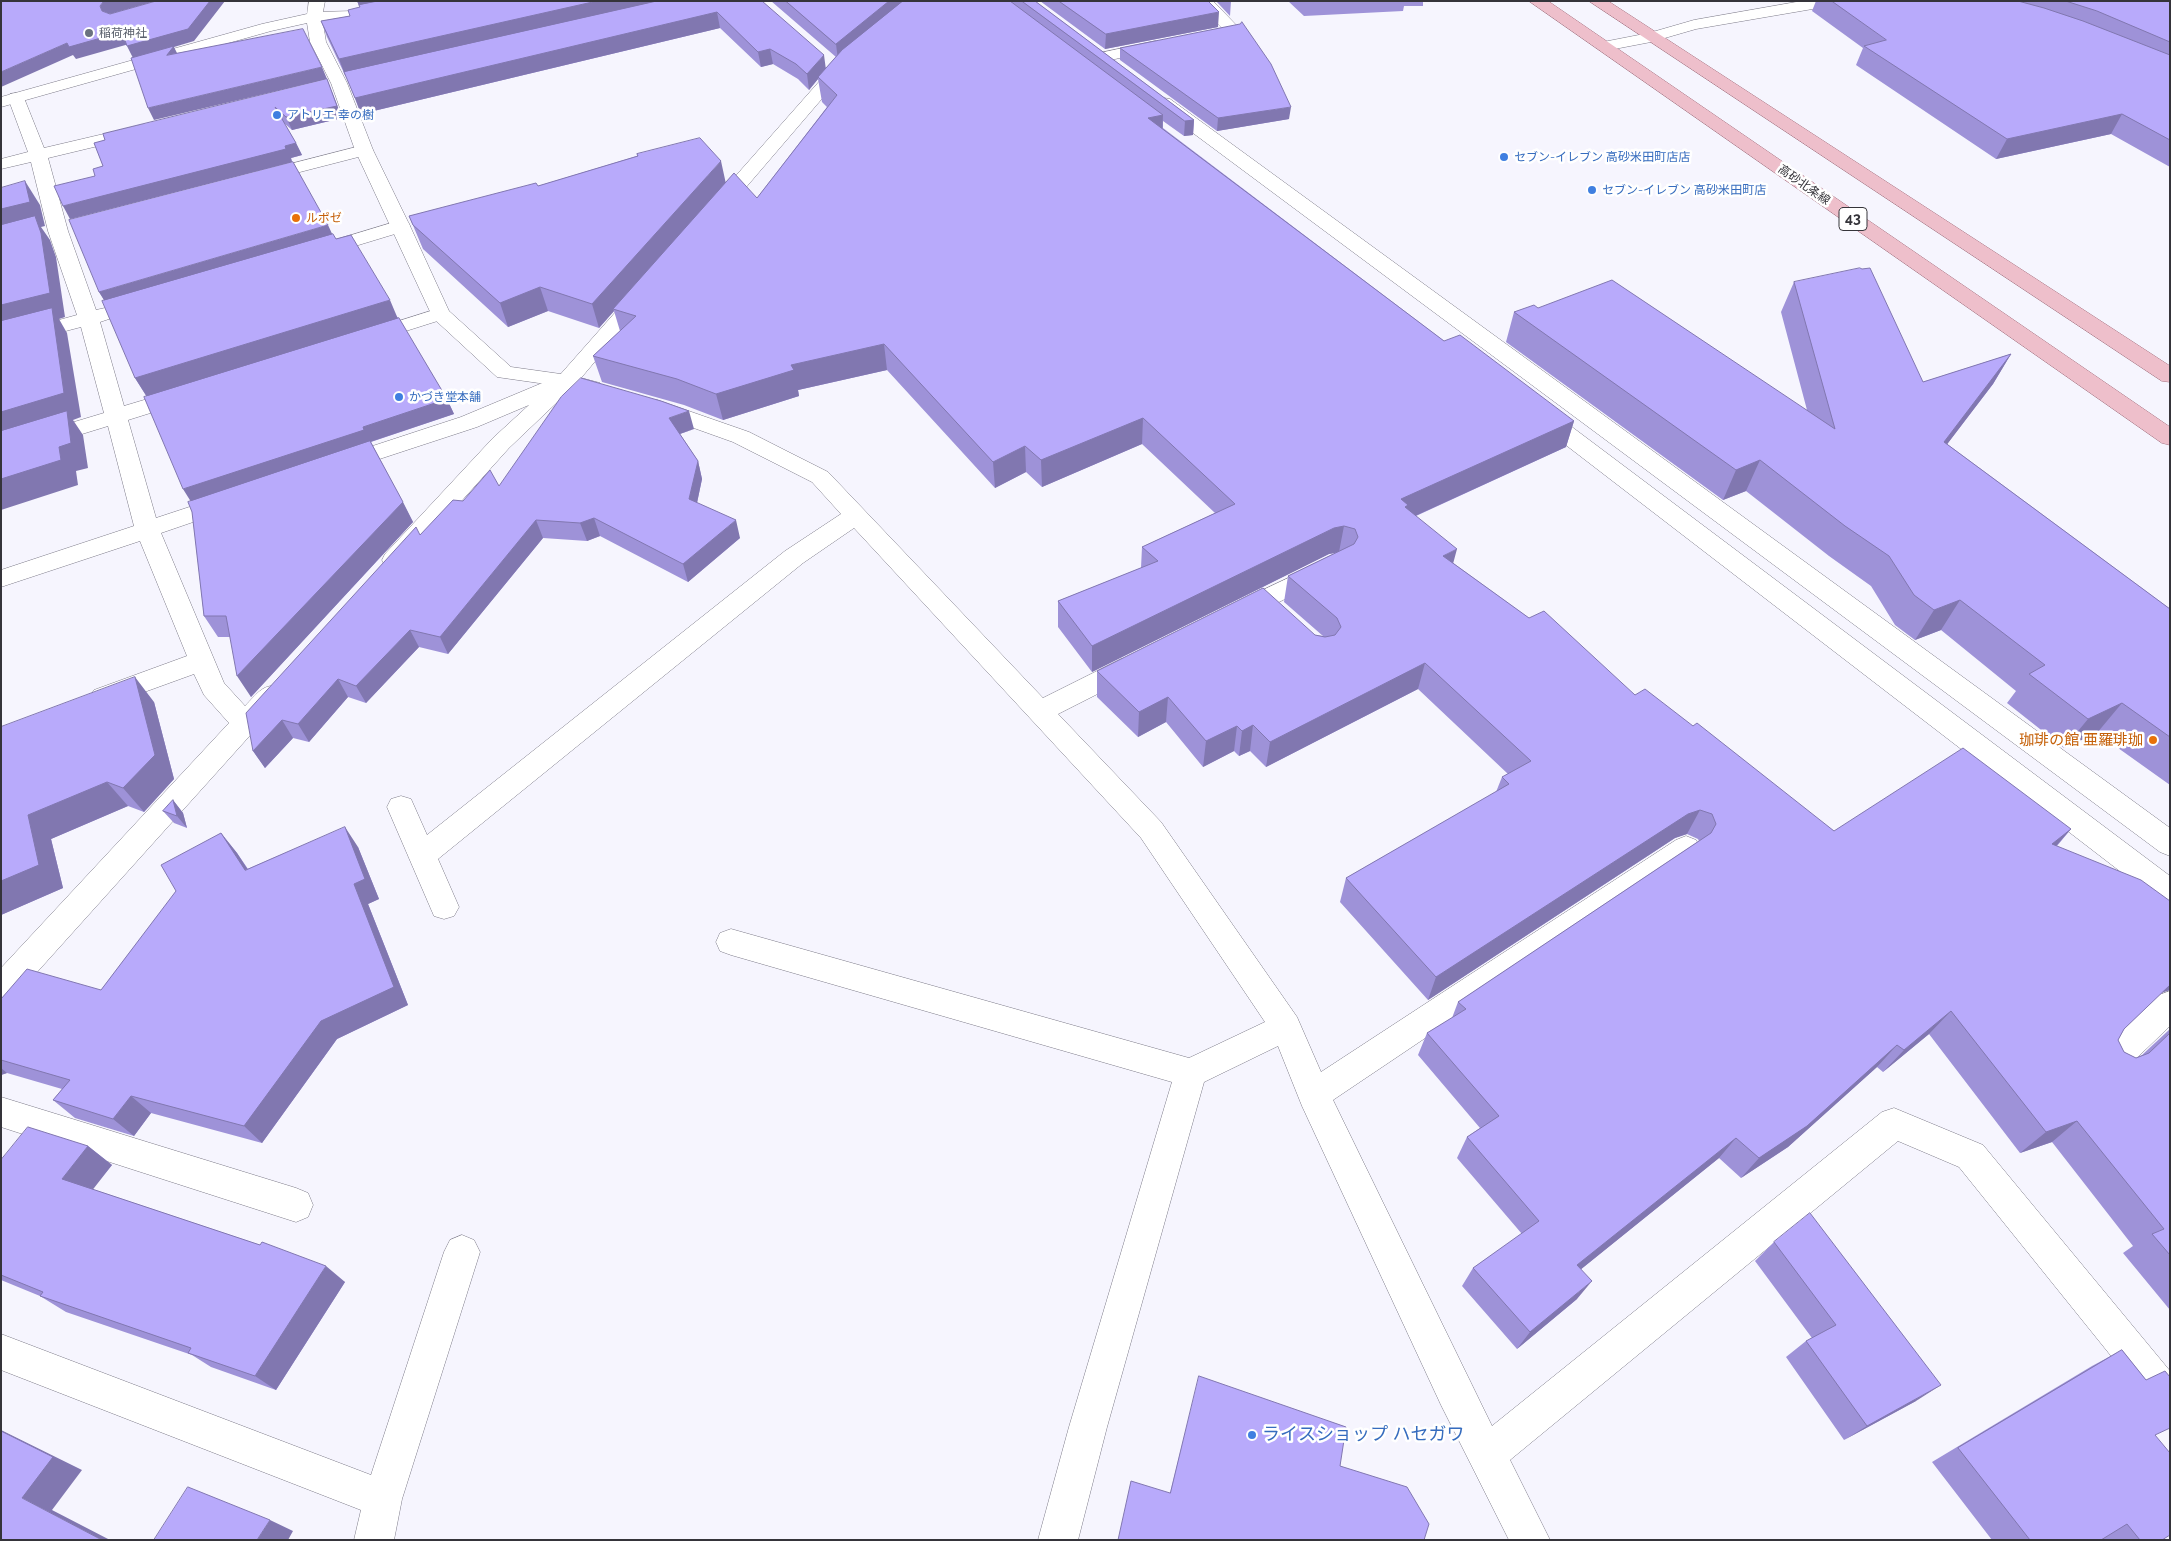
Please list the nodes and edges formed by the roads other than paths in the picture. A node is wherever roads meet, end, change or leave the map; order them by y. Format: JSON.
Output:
{"nodes":[{"id":1,"x":424,"y":1,"type":"edge"},
{"id":2,"x":1204,"y":1,"type":"edge"},
{"id":3,"x":1537,"y":1,"type":"edge"},
{"id":4,"x":1597,"y":1,"type":"edge"},
{"id":5,"x":1830,"y":1,"type":"edge"},
{"id":6,"x":316,"y":9,"type":"edge"},
{"id":7,"x":1651,"y":37,"type":"junction"},
{"id":8,"x":1186,"y":40,"type":"edge"},
{"id":9,"x":1167,"y":44,"type":"edge"},
{"id":10,"x":1604,"y":46,"type":"junction"},
{"id":11,"x":861,"y":52,"type":"edge"},
{"id":12,"x":1124,"y":74,"type":"edge"},
{"id":13,"x":358,"y":78,"type":"edge"},
{"id":14,"x":339,"y":83,"type":"junction"},
{"id":15,"x":320,"y":87,"type":"edge"},
{"id":16,"x":1146,"y":91,"type":"edge"},
{"id":17,"x":9,"y":100,"type":"edge"},
{"id":18,"x":160,"y":125,"type":"edge"},
{"id":19,"x":364,"y":150,"type":"junction"},
{"id":20,"x":38,"y":155,"type":"junction"},
{"id":21,"x":1,"y":164,"type":"edge"},
{"id":22,"x":240,"y":183,"type":"edge"},
{"id":23,"x":77,"y":226,"type":"edge"},
{"id":24,"x":401,"y":226,"type":"junction"},
{"id":25,"x":702,"y":226,"type":"edge"},
{"id":26,"x":58,"y":231,"type":"junction"},
{"id":27,"x":39,"y":236,"type":"edge"},
{"id":28,"x":297,"y":257,"type":"edge"},
{"id":29,"x":657,"y":277,"type":"edge"},
{"id":30,"x":1402,"y":278,"type":"junction"},
{"id":31,"x":1381,"y":286,"type":"dead end"},
{"id":32,"x":127,"y":308,"type":"edge"},
{"id":33,"x":440,"y":314,"type":"junction"},
{"id":34,"x":89,"y":319,"type":"junction"},
{"id":35,"x":1,"y":342,"type":"edge"},
{"id":36,"x":347,"y":344,"type":"edge"},
{"id":37,"x":2170,"y":376,"type":"edge"},
{"id":38,"x":566,"y":381,"type":"junction"},
{"id":39,"x":199,"y":390,"type":"edge"},
{"id":40,"x":1523,"y":402,"type":"edge"},
{"id":41,"x":115,"y":416,"type":"junction"},
{"id":42,"x":2170,"y":438,"type":"edge"},
{"id":43,"x":1,"y":452,"type":"edge"},
{"id":44,"x":317,"y":472,"type":"edge"},
{"id":45,"x":242,"y":498,"type":"edge"},
{"id":46,"x":856,"y":516,"type":"junction"},
{"id":47,"x":147,"y":529,"type":"junction"},
{"id":48,"x":1339,"y":562,"type":"edge"},
{"id":49,"x":380,"y":576,"type":"edge"},
{"id":50,"x":1,"y":579,"type":"edge"},
{"id":51,"x":1263,"y":600,"type":"junction"},
{"id":52,"x":1285,"y":619,"type":"edge"},
{"id":53,"x":1220,"y":621,"type":"edge"},
{"id":54,"x":1152,"y":656,"type":"edge"},
{"id":55,"x":201,"y":661,"type":"junction"},
{"id":56,"x":285,"y":679,"type":"edge"},
{"id":57,"x":83,"y":704,"type":"edge"},
{"id":58,"x":1040,"y":711,"type":"junction"},
{"id":59,"x":245,"y":723,"type":"junction"},
{"id":60,"x":401,"y":807,"type":"dead end"},
{"id":61,"x":2170,"y":844,"type":"edge"},
{"id":62,"x":1686,"y":848,"type":"edge"},
{"id":63,"x":421,"y":856,"type":"junction"},
{"id":64,"x":2170,"y":893,"type":"edge"},
{"id":65,"x":444,"y":908,"type":"dead end"},
{"id":66,"x":731,"y":942,"type":"dead end"},
{"id":67,"x":5,"y":982,"type":"edge"},
{"id":68,"x":2170,"y":1005,"type":"edge"},
{"id":69,"x":1286,"y":1027,"type":"junction"},
{"id":70,"x":2110,"y":1063,"type":"edge"},
{"id":71,"x":1191,"y":1073,"type":"junction"},
{"id":72,"x":1314,"y":1095,"type":"junction"},
{"id":73,"x":1,"y":1112,"type":"edge"},
{"id":74,"x":296,"y":1205,"type":"dead end"},
{"id":75,"x":462,"y":1252,"type":"dead end"},
{"id":76,"x":1,"y":1352,"type":"edge"},
{"id":77,"x":2170,"y":1400,"type":"edge"},
{"id":78,"x":1486,"y":1454,"type":"junction"},
{"id":79,"x":383,"y":1499,"type":"junction"},
{"id":80,"x":374,"y":1540,"type":"edge"},
{"id":81,"x":1058,"y":1540,"type":"edge"},
{"id":82,"x":1530,"y":1540,"type":"edge"}],
"edges":[{"from":1,"to":6,"type":"street"},
{"from":2,"to":8,"type":"street"},
{"from":3,"to":10,"type":"main road","name":"高砂北条線","number":"43"},
{"from":4,"to":7,"type":"main road"},
{"from":5,"to":7,"type":"street"},
{"from":6,"to":14,"type":"street"},
{"from":6,"to":17,"type":"street"},
{"from":7,"to":10,"type":"street"},
{"from":7,"to":37,"type":"main road"},
{"from":9,"to":12,"type":"street"},
{"from":10,"to":42,"type":"main road","name":"高砂北条線","number":"43"},
{"from":11,"to":25,"type":"street"},
{"from":13,"to":14,"type":"street"},
{"from":14,"to":15,"type":"street"},
{"from":14,"to":19,"type":"street"},
{"from":16,"to":30,"type":"street"},
{"from":17,"to":20,"type":"street"},
{"from":18,"to":20,"type":"street"},
{"from":19,"to":22,"type":"street"},
{"from":19,"to":24,"type":"street"},
{"from":20,"to":21,"type":"street"},
{"from":20,"to":26,"type":"street"},
{"from":23,"to":26,"type":"street"},
{"from":24,"to":28,"type":"street"},
{"from":24,"to":33,"type":"street"},
{"from":26,"to":27,"type":"street"},
{"from":26,"to":34,"type":"street"},
{"from":29,"to":38,"type":"street"},
{"from":30,"to":31,"type":"street"},
{"from":30,"to":61,"type":"street"},
{"from":32,"to":34,"type":"street"},
{"from":33,"to":36,"type":"street"},
{"from":33,"to":38,"type":"street"},
{"from":34,"to":35,"type":"street"},
{"from":34,"to":41,"type":"street"},
{"from":38,"to":44,"type":"street"},
{"from":38,"to":46,"type":"street"},
{"from":38,"to":49,"type":"street"},
{"from":39,"to":41,"type":"street"},
{"from":40,"to":64,"type":"street"},
{"from":41,"to":43,"type":"street"},
{"from":41,"to":47,"type":"street"},
{"from":45,"to":47,"type":"street"},
{"from":46,"to":58,"type":"street"},
{"from":46,"to":63,"type":"street"},
{"from":47,"to":50,"type":"street"},
{"from":47,"to":55,"type":"street"},
{"from":48,"to":51,"type":"street"},
{"from":51,"to":52,"type":"street"},
{"from":51,"to":53,"type":"street"},
{"from":54,"to":58,"type":"street"},
{"from":55,"to":57,"type":"street"},
{"from":55,"to":59,"type":"street"},
{"from":56,"to":59,"type":"street"},
{"from":58,"to":69,"type":"street"},
{"from":59,"to":67,"type":"street"},
{"from":60,"to":63,"type":"street"},
{"from":62,"to":72,"type":"street"},
{"from":63,"to":65,"type":"street"},
{"from":66,"to":71,"type":"street"},
{"from":68,"to":70,"type":"street"},
{"from":69,"to":71,"type":"street"},
{"from":69,"to":72,"type":"street"},
{"from":71,"to":81,"type":"street"},
{"from":72,"to":78,"type":"street"},
{"from":73,"to":74,"type":"street"},
{"from":75,"to":79,"type":"street"},
{"from":76,"to":79,"type":"street"},
{"from":77,"to":78,"type":"street"},
{"from":78,"to":82,"type":"street"},
{"from":79,"to":80,"type":"street"}]}
